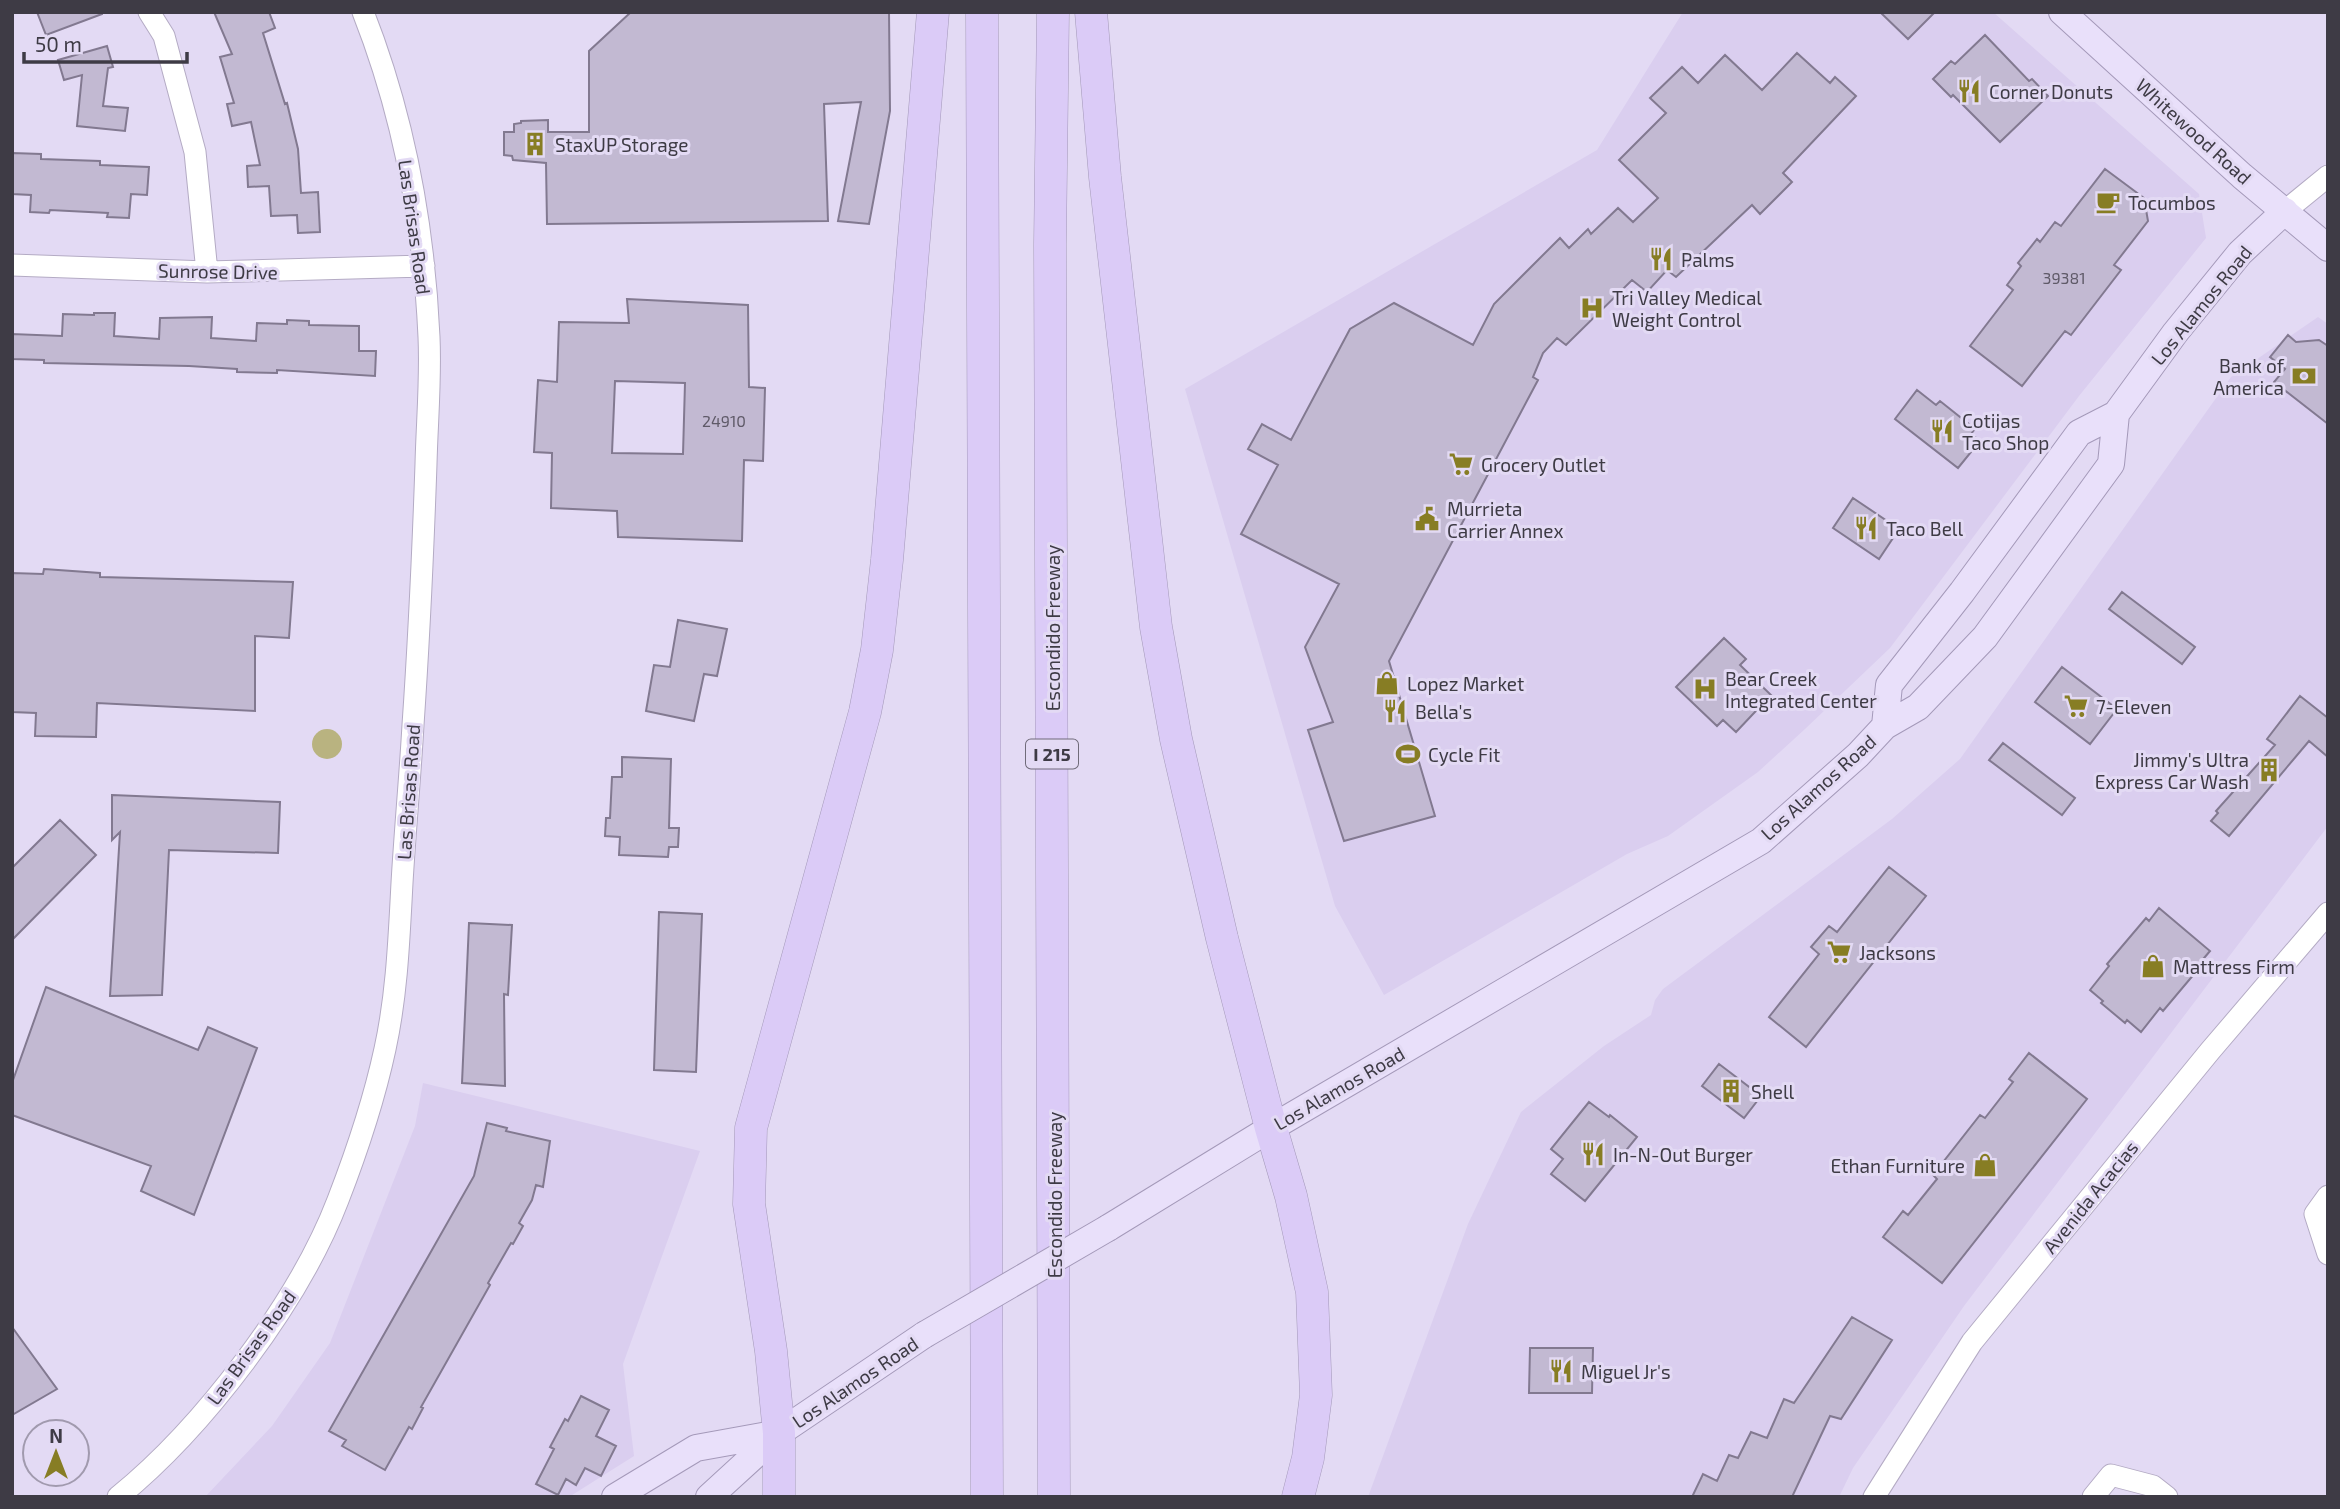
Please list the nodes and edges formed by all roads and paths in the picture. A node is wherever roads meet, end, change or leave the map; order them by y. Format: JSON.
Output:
{"nodes":[{"id":1,"x":149,"y":12,"type":"edge"},
{"id":2,"x":363,"y":12,"type":"edge"},
{"id":3,"x":933,"y":12,"type":"edge"},
{"id":4,"x":982,"y":12,"type":"edge"},
{"id":5,"x":1053,"y":12,"type":"edge"},
{"id":6,"x":1091,"y":12,"type":"edge"},
{"id":7,"x":2062,"y":12,"type":"edge"},
{"id":8,"x":2328,"y":176,"type":"edge"},
{"id":9,"x":2285,"y":211,"type":"junction"},
{"id":10,"x":2328,"y":248,"type":"edge"},
{"id":11,"x":12,"y":265,"type":"edge"},
{"id":12,"x":424,"y":266,"type":"junction"},
{"id":13,"x":207,"y":272,"type":"junction"},
{"id":14,"x":2116,"y":414,"type":"junction"},
{"id":15,"x":1885,"y":726,"type":"junction"},
{"id":16,"x":2328,"y":913,"type":"edge"},
{"id":17,"x":1271,"y":1128,"type":"junction"},
{"id":18,"x":2328,"y":1196,"type":"edge"},
{"id":19,"x":2328,"y":1254,"type":"edge"},
{"id":20,"x":779,"y":1433,"type":"junction"},
{"id":21,"x":2160,"y":1491,"type":"edge"},
{"id":22,"x":118,"y":1497,"type":"edge"},
{"id":23,"x":615,"y":1497,"type":"edge"},
{"id":24,"x":709,"y":1497,"type":"edge"},
{"id":25,"x":779,"y":1497,"type":"edge"},
{"id":26,"x":987,"y":1497,"type":"edge"},
{"id":27,"x":1054,"y":1497,"type":"edge"},
{"id":28,"x":1298,"y":1497,"type":"edge"},
{"id":29,"x":1874,"y":1497,"type":"edge"},
{"id":30,"x":2093,"y":1497,"type":"edge"}],
"edges":[{"from":1,"to":13,"type":"street"},
{"from":2,"to":12,"type":"street","name":"Las Brisas Road"},
{"from":3,"to":20,"type":"highway"},
{"from":4,"to":26,"type":"highway"},
{"from":5,"to":27,"type":"highway","name":"Escondido Freeway","number":"I 215"},
{"from":6,"to":17,"type":"highway"},
{"from":7,"to":9,"type":"main road","name":"Whitewood Road"},
{"from":8,"to":9,"type":"street","name":"Los Alamos Road"},
{"from":9,"to":10,"type":"main road","name":"Whitewood Road"},
{"from":9,"to":14,"type":"main road","name":"Los Alamos Road"},
{"from":11,"to":13,"type":"street","name":"Sunrose Drive"},
{"from":12,"to":13,"type":"street","name":"Sunrose Drive"},
{"from":12,"to":22,"type":"street","name":"Las Brisas Road"},
{"from":14,"to":15,"type":"main road","name":"Los Alamos Road"},
{"from":14,"to":15,"type":"main road","name":"Los Alamos Road"},
{"from":15,"to":17,"type":"main road","name":"Los Alamos Road"},
{"from":16,"to":29,"type":"street","name":"Avenida Acacias"},
{"from":17,"to":20,"type":"main road","name":"Los Alamos Road","bridge":true},
{"from":17,"to":28,"type":"highway"},
{"from":18,"to":19,"type":"street"},
{"from":20,"to":23,"type":"main road","name":"Los Alamos Road"},
{"from":20,"to":24,"type":"main road","name":"Los Alamos Road"},
{"from":20,"to":25,"type":"highway"},
{"from":21,"to":30,"type":"street"}]}
